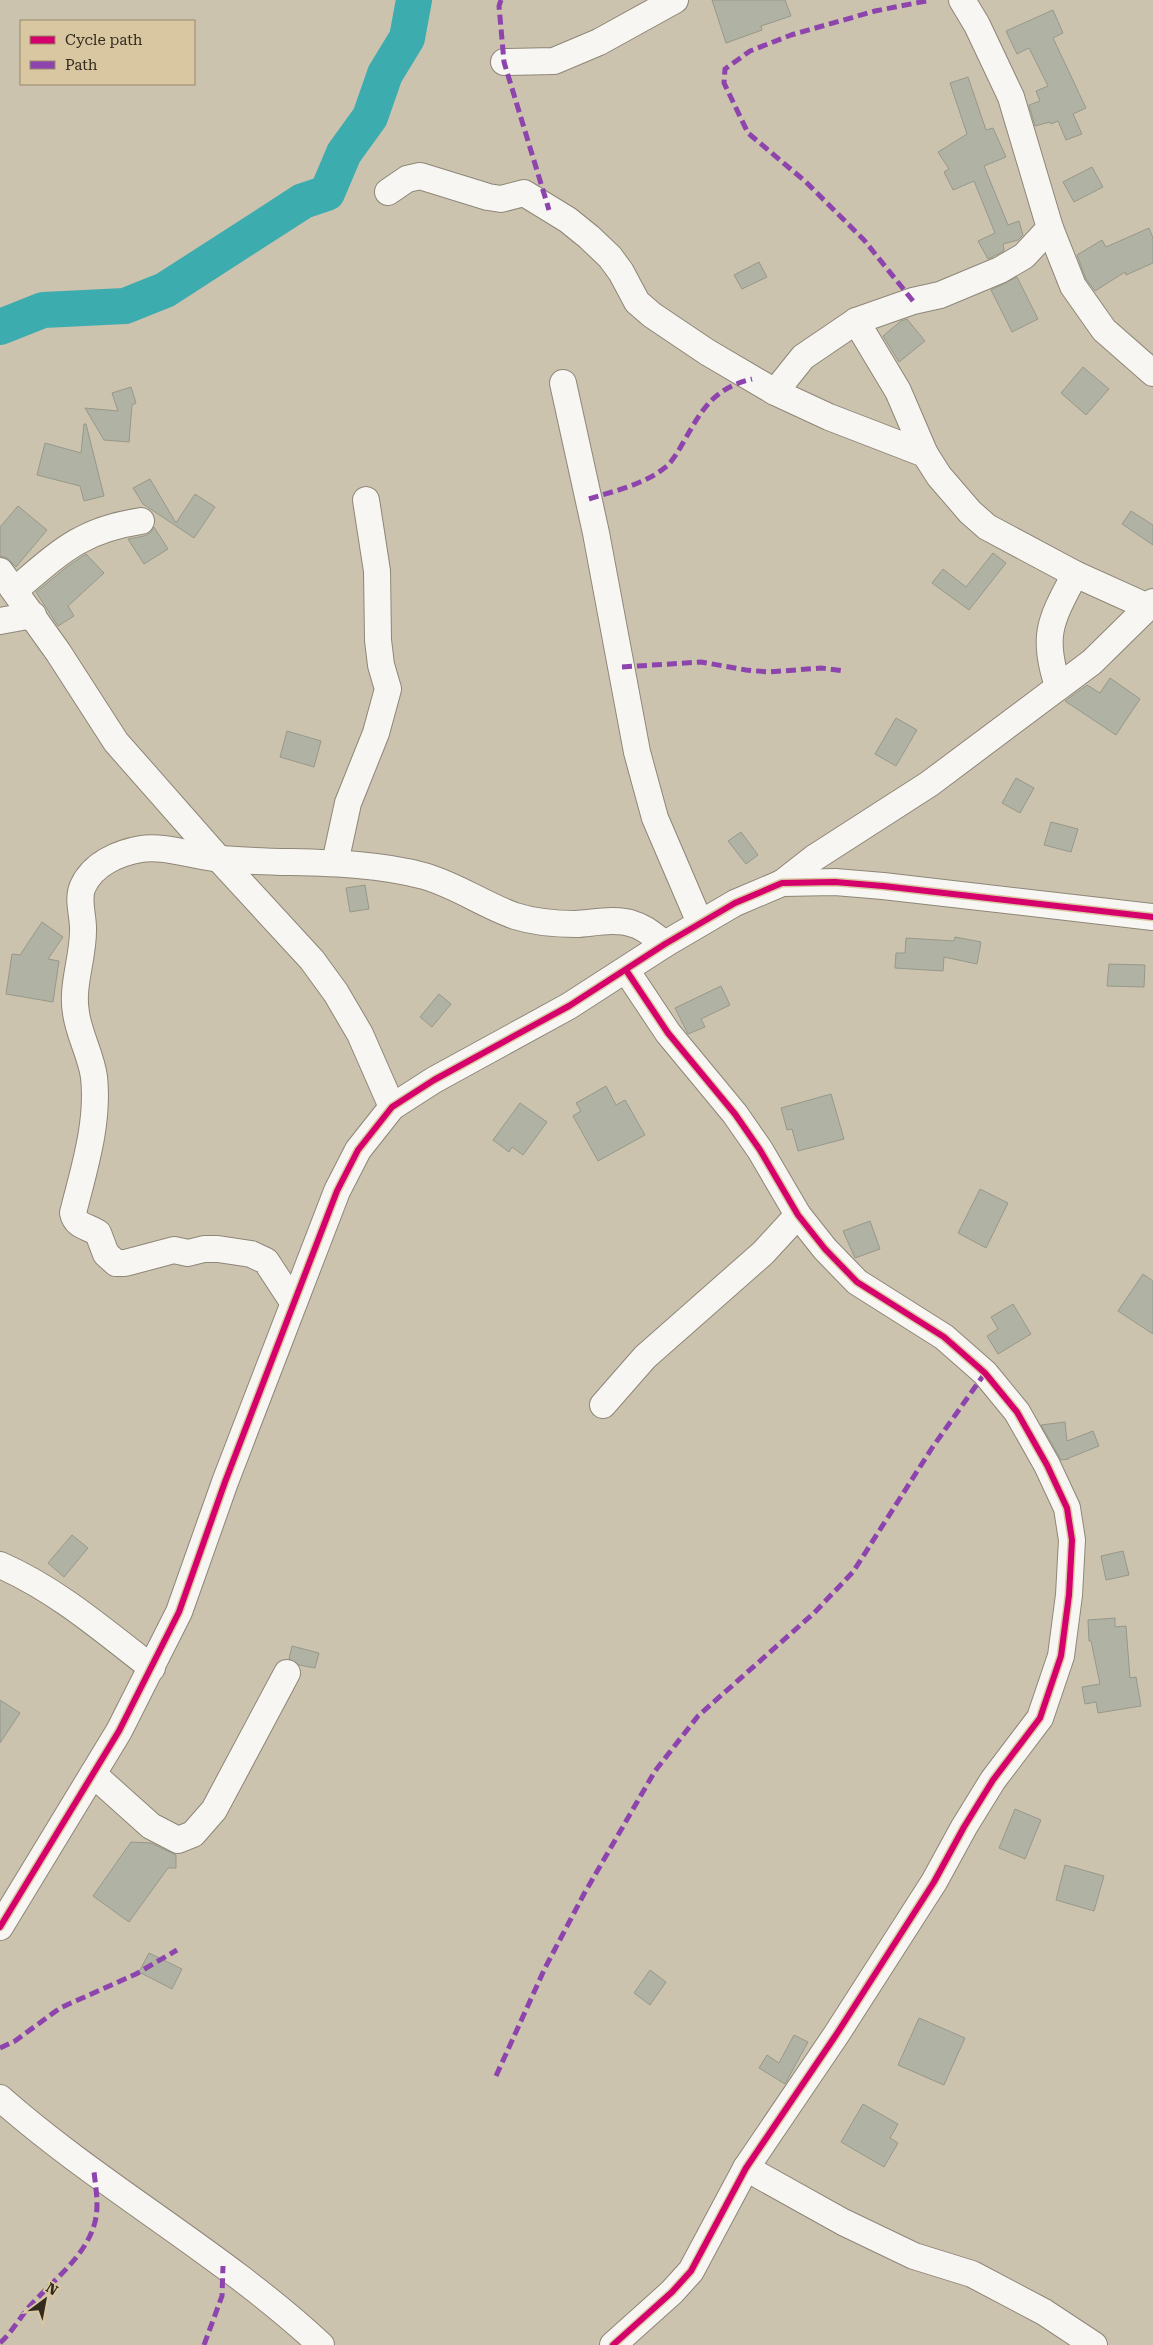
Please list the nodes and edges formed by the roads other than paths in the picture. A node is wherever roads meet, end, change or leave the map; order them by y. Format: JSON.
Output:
{"nodes":[{"id":1,"x":675,"y":0,"type":"edge"},
{"id":2,"x":962,"y":0,"type":"edge"},
{"id":3,"x":504,"y":62,"type":"dead end"},
{"id":4,"x":388,"y":192,"type":"dead end"},
{"id":5,"x":1050,"y":228,"type":"junction"},
{"id":6,"x":856,"y":321,"type":"junction"},
{"id":7,"x":1153,"y":373,"type":"edge"},
{"id":8,"x":563,"y":383,"type":"dead end"},
{"id":9,"x":775,"y":392,"type":"junction"},
{"id":10,"x":925,"y":454,"type":"junction"},
{"id":11,"x":366,"y":500,"type":"dead end"},
{"id":12,"x":141,"y":521,"type":"dead end"},
{"id":13,"x":1075,"y":574,"type":"junction"},
{"id":14,"x":8,"y":580,"type":"edge"},
{"id":15,"x":1151,"y":604,"type":"edge"},
{"id":16,"x":33,"y":616,"type":"junction"},
{"id":17,"x":0,"y":621,"type":"edge"},
{"id":18,"x":1058,"y":686,"type":"junction"},
{"id":19,"x":219,"y":859,"type":"junction"},
{"id":20,"x":335,"y":863,"type":"junction"},
{"id":21,"x":782,"y":883,"type":"junction"},
{"id":22,"x":1153,"y":917,"type":"edge"},
{"id":23,"x":700,"y":923,"type":"junction"},
{"id":24,"x":665,"y":944,"type":"junction"},
{"id":25,"x":626,"y":970,"type":"junction"},
{"id":26,"x":392,"y":1107,"type":"junction"},
{"id":27,"x":798,"y":1215,"type":"junction"},
{"id":28,"x":293,"y":1302,"type":"junction"},
{"id":29,"x":603,"y":1405,"type":"dead end"},
{"id":30,"x":0,"y":1565,"type":"edge"},
{"id":31,"x":152,"y":1668,"type":"junction"},
{"id":32,"x":287,"y":1673,"type":"dead end"},
{"id":33,"x":93,"y":1774,"type":"junction"},
{"id":34,"x":0,"y":1927,"type":"edge"},
{"id":35,"x":0,"y":2098,"type":"edge"},
{"id":36,"x":746,"y":2168,"type":"junction"},
{"id":37,"x":321,"y":2345,"type":"edge"},
{"id":38,"x":613,"y":2345,"type":"edge"},
{"id":39,"x":1094,"y":2345,"type":"edge"}],
"edges":[{"from":1,"to":3,"type":"street"},
{"from":2,"to":5,"type":"street"},
{"from":4,"to":9,"type":"street"},
{"from":5,"to":6,"type":"street"},
{"from":5,"to":7,"type":"street"},
{"from":6,"to":9,"type":"street"},
{"from":6,"to":10,"type":"street"},
{"from":8,"to":23,"type":"street"},
{"from":9,"to":10,"type":"street"},
{"from":10,"to":13,"type":"street"},
{"from":11,"to":20,"type":"street"},
{"from":12,"to":14,"type":"street"},
{"from":13,"to":15,"type":"street"},
{"from":13,"to":18,"type":"street"},
{"from":14,"to":16,"type":"street"},
{"from":15,"to":18,"type":"street"},
{"from":16,"to":17,"type":"street"},
{"from":16,"to":19,"type":"street"},
{"from":18,"to":21,"type":"street"},
{"from":19,"to":20,"type":"street"},
{"from":19,"to":26,"type":"street"},
{"from":19,"to":28,"type":"street"},
{"from":20,"to":24,"type":"street"},
{"from":21,"to":22,"type":"street"},
{"from":21,"to":23,"type":"street"},
{"from":23,"to":24,"type":"street"},
{"from":24,"to":25,"type":"street"},
{"from":25,"to":26,"type":"street"},
{"from":25,"to":27,"type":"street"},
{"from":26,"to":28,"type":"street"},
{"from":27,"to":29,"type":"street"},
{"from":27,"to":36,"type":"street"},
{"from":28,"to":31,"type":"street"},
{"from":30,"to":31,"type":"street"},
{"from":31,"to":33,"type":"street"},
{"from":32,"to":33,"type":"street"},
{"from":33,"to":34,"type":"street"},
{"from":35,"to":37,"type":"street"},
{"from":36,"to":38,"type":"street"},
{"from":36,"to":39,"type":"street"}]}
